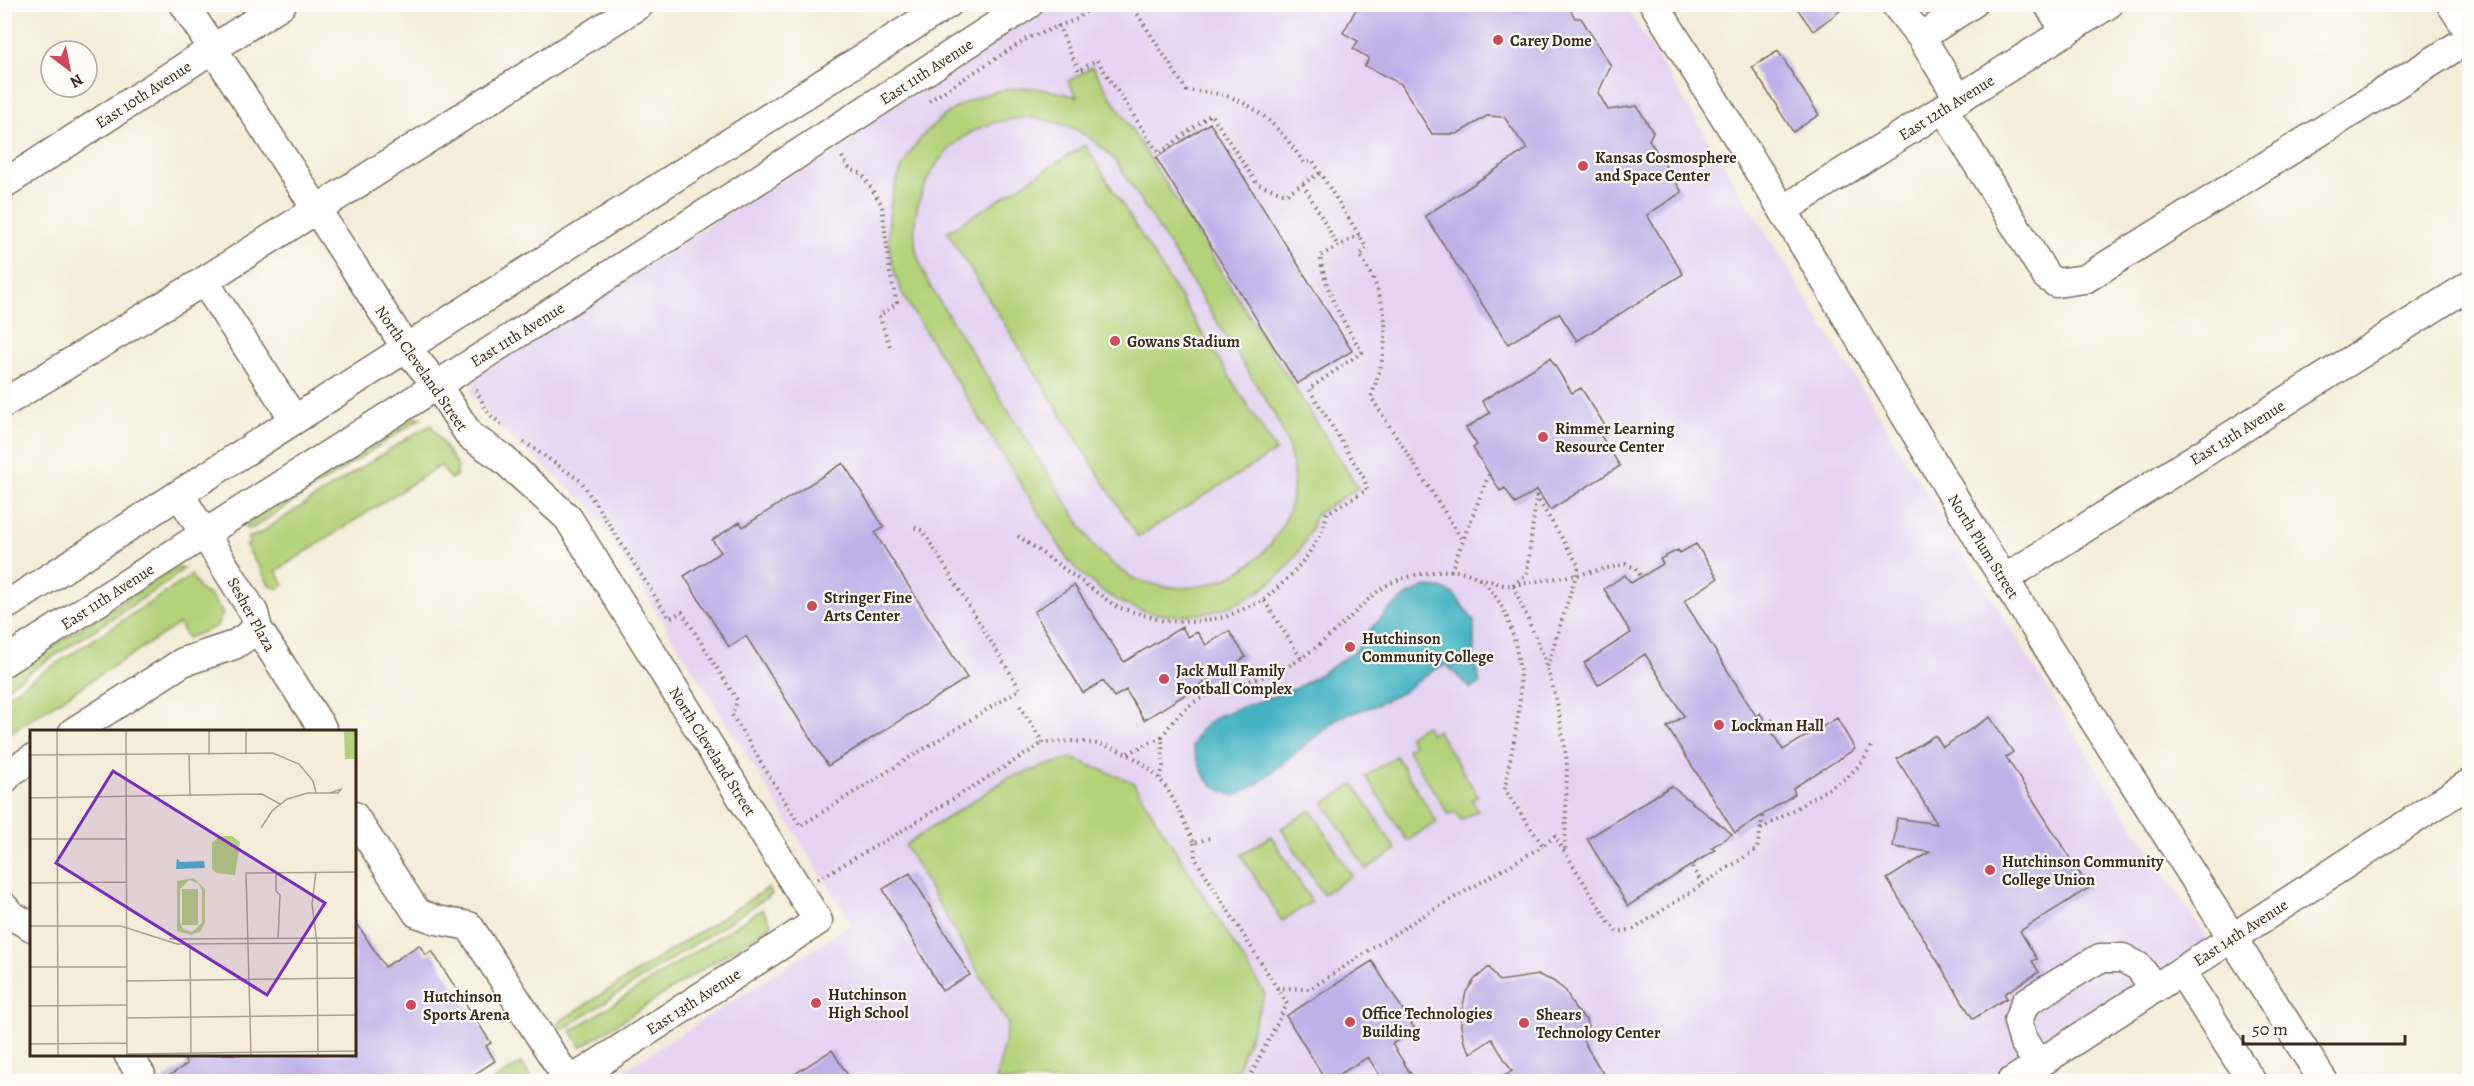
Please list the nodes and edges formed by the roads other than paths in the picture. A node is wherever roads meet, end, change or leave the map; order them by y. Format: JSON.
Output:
{"nodes":[{"id":1,"x":184,"y":4,"type":"edge"},
{"id":2,"x":282,"y":4,"type":"edge"},
{"id":3,"x":640,"y":4,"type":"edge"},
{"id":4,"x":948,"y":4,"type":"edge"},
{"id":5,"x":1029,"y":4,"type":"edge"},
{"id":6,"x":1654,"y":4,"type":"edge"},
{"id":7,"x":1895,"y":4,"type":"edge"},
{"id":8,"x":1972,"y":4,"type":"edge"},
{"id":9,"x":2048,"y":4,"type":"edge"},
{"id":10,"x":2109,"y":4,"type":"edge"},
{"id":11,"x":2451,"y":4,"type":"edge"},
{"id":12,"x":910,"y":14,"type":"edge"},
{"id":13,"x":2066,"y":32,"type":"junction"},
{"id":14,"x":2469,"y":33,"type":"edge"},
{"id":15,"x":1921,"y":37,"type":"junction"},
{"id":16,"x":2469,"y":38,"type":"edge"},
{"id":17,"x":213,"y":49,"type":"junction"},
{"id":18,"x":1951,"y":104,"type":"junction"},
{"id":19,"x":4,"y":184,"type":"edge"},
{"id":20,"x":317,"y":210,"type":"junction"},
{"id":21,"x":1783,"y":210,"type":"junction"},
{"id":22,"x":204,"y":281,"type":"junction"},
{"id":23,"x":2469,"y":285,"type":"edge"},
{"id":24,"x":406,"y":348,"type":"junction"},
{"id":25,"x":437,"y":385,"type":"junction"},
{"id":26,"x":4,"y":403,"type":"edge"},
{"id":27,"x":294,"y":419,"type":"junction"},
{"id":28,"x":180,"y":495,"type":"junction"},
{"id":29,"x":204,"y":533,"type":"junction"},
{"id":30,"x":2004,"y":579,"type":"junction"},
{"id":31,"x":4,"y":607,"type":"edge"},
{"id":32,"x":258,"y":629,"type":"junction"},
{"id":33,"x":4,"y":662,"type":"edge"},
{"id":34,"x":76,"y":730,"type":"edge"},
{"id":35,"x":322,"y":730,"type":"edge"},
{"id":36,"x":30,"y":760,"type":"edge"},
{"id":37,"x":4,"y":780,"type":"edge"},
{"id":38,"x":2469,"y":783,"type":"edge"},
{"id":39,"x":356,"y":819,"type":"edge"},
{"id":40,"x":4,"y":907,"type":"edge"},
{"id":41,"x":818,"y":921,"type":"joint"},
{"id":42,"x":30,"y":926,"type":"edge"},
{"id":43,"x":2233,"y":937,"type":"junction"},
{"id":44,"x":2181,"y":971,"type":"junction"},
{"id":45,"x":2154,"y":988,"type":"junction"},
{"id":46,"x":129,"y":1056,"type":"edge"},
{"id":47,"x":2038,"y":1064,"type":"junction"},
{"id":48,"x":569,"y":1081,"type":"edge"},
{"id":49,"x":138,"y":1082,"type":"edge"},
{"id":50,"x":2011,"y":1082,"type":"edge"},
{"id":51,"x":2252,"y":1082,"type":"edge"},
{"id":52,"x":2324,"y":1082,"type":"edge"}],
"edges":[{"from":1,"to":17,"type":"street","name":"North Cleveland Street"},
{"from":2,"to":17,"type":"street","name":"East 10th Avenue"},
{"from":3,"to":20,"type":"street"},
{"from":4,"to":12,"type":"street"},
{"from":5,"to":25,"type":"street","name":"East 11th Avenue"},
{"from":6,"to":21,"type":"street","name":"North Plum Street"},
{"from":7,"to":15,"type":"street"},
{"from":8,"to":15,"type":"street"},
{"from":9,"to":13,"type":"street"},
{"from":10,"to":13,"type":"street","name":"East 12th Avenue"},
{"from":11,"to":14,"type":"street"},
{"from":12,"to":24,"type":"street"},
{"from":13,"to":18,"type":"street","name":"East 12th Avenue"},
{"from":15,"to":18,"type":"street"},
{"from":16,"to":18,"type":"street"},
{"from":17,"to":19,"type":"street","name":"East 10th Avenue"},
{"from":17,"to":20,"type":"street","name":"North Cleveland Street"},
{"from":18,"to":21,"type":"street","name":"East 12th Avenue"},
{"from":20,"to":22,"type":"street"},
{"from":20,"to":24,"type":"street","name":"North Cleveland Street"},
{"from":21,"to":30,"type":"street","name":"North Plum Street"},
{"from":22,"to":26,"type":"street"},
{"from":22,"to":27,"type":"street"},
{"from":23,"to":30,"type":"street","name":"East 13th Avenue"},
{"from":24,"to":25,"type":"street","name":"North Cleveland Street"},
{"from":24,"to":27,"type":"street"},
{"from":25,"to":29,"type":"street","name":"East 11th Avenue"},
{"from":25,"to":41,"type":"street","name":"North Cleveland Street"},
{"from":27,"to":28,"type":"street"},
{"from":28,"to":29,"type":"street","name":"Sesher Plaza"},
{"from":28,"to":31,"type":"street"},
{"from":29,"to":32,"type":"street","name":"Sesher Plaza"},
{"from":29,"to":33,"type":"street","name":"East 11th Avenue"},
{"from":30,"to":43,"type":"street","name":"North Plum Street"},
{"from":32,"to":34,"type":"street"},
{"from":32,"to":35,"type":"street","name":"Sesher Plaza"},
{"from":36,"to":37,"type":"street"},
{"from":38,"to":43,"type":"street","name":"East 14th Avenue"},
{"from":39,"to":48,"type":"street"},
{"from":40,"to":42,"type":"street"},
{"from":41,"to":48,"type":"street","name":"East 13th Avenue"},
{"from":43,"to":44,"type":"street","name":"East 14th Avenue"},
{"from":43,"to":52,"type":"street","name":"North Plum Street"},
{"from":44,"to":45,"type":"street","name":"East 14th Avenue"},
{"from":44,"to":51,"type":"street"},
{"from":45,"to":47,"type":"street","name":"East 14th Avenue"},
{"from":45,"to":47,"type":"street"},
{"from":46,"to":49,"type":"street"},
{"from":47,"to":50,"type":"street","name":"East 14th Avenue"}]}
